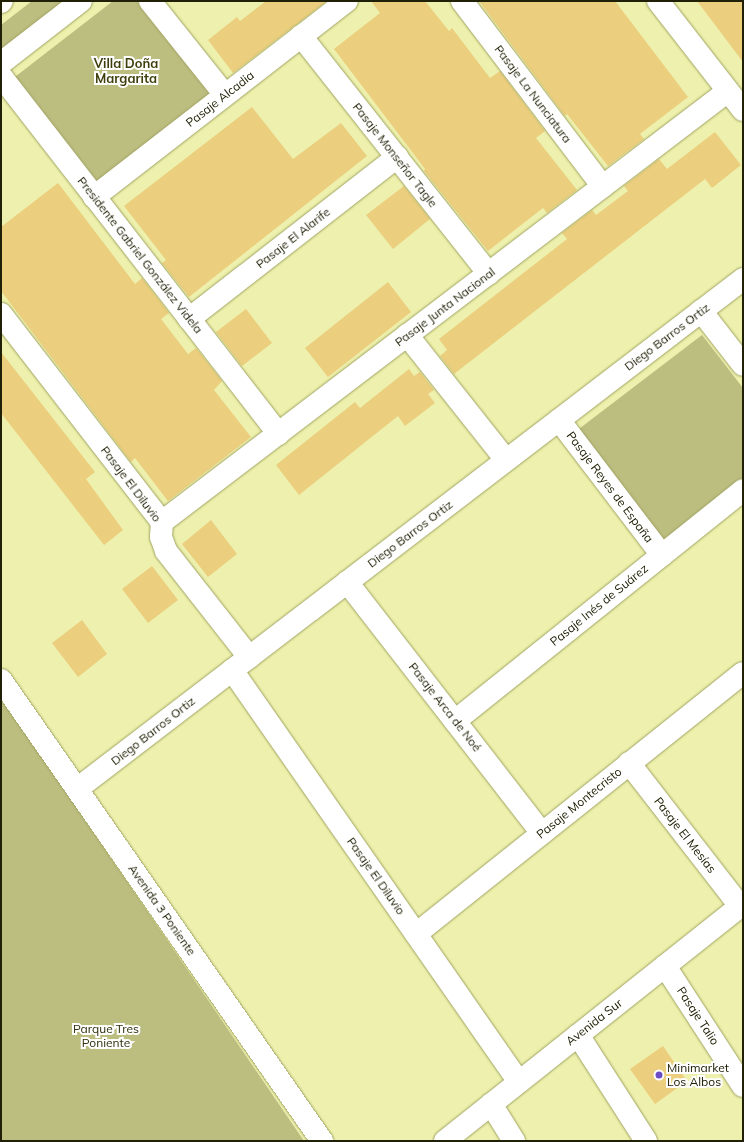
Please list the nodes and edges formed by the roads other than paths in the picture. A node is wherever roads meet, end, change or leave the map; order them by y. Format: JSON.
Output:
{"nodes":[{"id":1,"x":81,"y":1,"type":"edge"},
{"id":2,"x":150,"y":1,"type":"edge"},
{"id":3,"x":347,"y":1,"type":"edge"},
{"id":4,"x":462,"y":1,"type":"edge"},
{"id":5,"x":658,"y":1,"type":"edge"},
{"id":6,"x":301,"y":36,"type":"junction"},
{"id":7,"x":1,"y":63,"type":"edge"},
{"id":8,"x":1,"y":76,"type":"edge"},
{"id":9,"x":728,"y":92,"type":"junction"},
{"id":10,"x":225,"y":96,"type":"junction"},
{"id":11,"x":743,"y":110,"type":"edge"},
{"id":12,"x":397,"y":157,"type":"junction"},
{"id":13,"x":603,"y":187,"type":"junction"},
{"id":14,"x":94,"y":197,"type":"junction"},
{"id":15,"x":489,"y":274,"type":"junction"},
{"id":16,"x":743,"y":278,"type":"edge"},
{"id":17,"x":701,"y":311,"type":"junction"},
{"id":18,"x":1,"y":314,"type":"edge"},
{"id":19,"x":189,"y":319,"type":"junction"},
{"id":20,"x":408,"y":336,"type":"junction"},
{"id":21,"x":743,"y":365,"type":"edge"},
{"id":22,"x":559,"y":420,"type":"junction"},
{"id":23,"x":279,"y":434,"type":"junction"},
{"id":24,"x":506,"y":460,"type":"junction"},
{"id":25,"x":743,"y":490,"type":"edge"},
{"id":26,"x":162,"y":522,"type":"junction"},
{"id":27,"x":662,"y":555,"type":"junction"},
{"id":28,"x":347,"y":582,"type":"junction"},
{"id":29,"x":241,"y":663,"type":"junction"},
{"id":30,"x":743,"y":673,"type":"edge"},
{"id":31,"x":1,"y":680,"type":"edge"},
{"id":32,"x":455,"y":721,"type":"junction"},
{"id":33,"x":629,"y":764,"type":"junction"},
{"id":34,"x":77,"y":789,"type":"junction"},
{"id":35,"x":542,"y":833,"type":"junction"},
{"id":36,"x":742,"y":905,"type":"edge"},
{"id":37,"x":416,"y":934,"type":"junction"},
{"id":38,"x":665,"y":966,"type":"junction"},
{"id":39,"x":578,"y":1035,"type":"junction"},
{"id":40,"x":518,"y":1082,"type":"junction"},
{"id":41,"x":743,"y":1086,"type":"edge"},
{"id":42,"x":491,"y":1104,"type":"junction"},
{"id":43,"x":322,"y":1141,"type":"edge"},
{"id":44,"x":445,"y":1141,"type":"edge"},
{"id":45,"x":514,"y":1141,"type":"edge"},
{"id":46,"x":646,"y":1141,"type":"edge"}],
"edges":[{"from":1,"to":7,"type":"street"},
{"from":2,"to":10,"type":"street"},
{"from":3,"to":6,"type":"street","name":"Pasaje Alcadia"},
{"from":4,"to":13,"type":"street","name":"Pasaje La Nunciatura"},
{"from":5,"to":9,"type":"street"},
{"from":6,"to":10,"type":"street","name":"Pasaje Alcadia"},
{"from":6,"to":12,"type":"street","name":"Pasaje Monseñor Tagle"},
{"from":8,"to":14,"type":"street","name":"Presidente Gabriel González Videla"},
{"from":9,"to":11,"type":"street"},
{"from":9,"to":13,"type":"street","name":"Pasaje Junta Nacional"},
{"from":10,"to":14,"type":"street","name":"Pasaje Alcadia"},
{"from":12,"to":15,"type":"street","name":"Pasaje Monseñor Tagle"},
{"from":12,"to":19,"type":"street","name":"Pasaje El Alarife"},
{"from":13,"to":15,"type":"street","name":"Pasaje Junta Nacional"},
{"from":14,"to":19,"type":"street","name":"Presidente Gabriel González Videla"},
{"from":15,"to":20,"type":"street","name":"Pasaje Junta Nacional"},
{"from":16,"to":17,"type":"street","name":"Diego Barros Ortiz"},
{"from":17,"to":21,"type":"street"},
{"from":17,"to":22,"type":"street","name":"Diego Barros Ortiz"},
{"from":18,"to":26,"type":"street","name":"Pasaje El Diluvio"},
{"from":19,"to":23,"type":"street","name":"Presidente Gabriel González Videla"},
{"from":20,"to":23,"type":"street","name":"Pasaje Junta Nacional"},
{"from":20,"to":24,"type":"street"},
{"from":22,"to":24,"type":"street","name":"Diego Barros Ortiz"},
{"from":22,"to":27,"type":"street","name":"Pasaje Reyes de España"},
{"from":23,"to":26,"type":"street","name":"Pasaje Junta Nacional"},
{"from":24,"to":28,"type":"street","name":"Diego Barros Ortiz"},
{"from":25,"to":27,"type":"street","name":"Pasaje Inés de Suárez"},
{"from":26,"to":29,"type":"street","name":"Pasaje El Diluvio"},
{"from":27,"to":32,"type":"street","name":"Pasaje Inés de Suárez"},
{"from":28,"to":29,"type":"street","name":"Diego Barros Ortiz"},
{"from":28,"to":32,"type":"street","name":"Pasaje Arca de Noé"},
{"from":29,"to":34,"type":"street","name":"Diego Barros Ortiz"},
{"from":29,"to":37,"type":"street","name":"Pasaje El Diluvio"},
{"from":30,"to":33,"type":"street","name":"Pasaje Montecristo"},
{"from":31,"to":34,"type":"street","name":"Avenida 3 Poniente"},
{"from":32,"to":35,"type":"street","name":"Pasaje Arca de Noé"},
{"from":33,"to":35,"type":"street","name":"Pasaje Montecristo"},
{"from":33,"to":36,"type":"street","name":"Pasaje El Mesías"},
{"from":34,"to":43,"type":"street","name":"Avenida 3 Poniente"},
{"from":35,"to":37,"type":"street","name":"Pasaje Montecristo"},
{"from":36,"to":38,"type":"street","name":"Avenida Sur"},
{"from":37,"to":40,"type":"street","name":"Pasaje El Diluvio"},
{"from":38,"to":39,"type":"street","name":"Avenida Sur"},
{"from":38,"to":41,"type":"street","name":"Pasaje Talio"},
{"from":39,"to":40,"type":"street","name":"Avenida Sur"},
{"from":39,"to":46,"type":"street"},
{"from":40,"to":42,"type":"street","name":"Avenida Sur"},
{"from":42,"to":44,"type":"street","name":"Avenida Sur"},
{"from":42,"to":45,"type":"street"}]}
